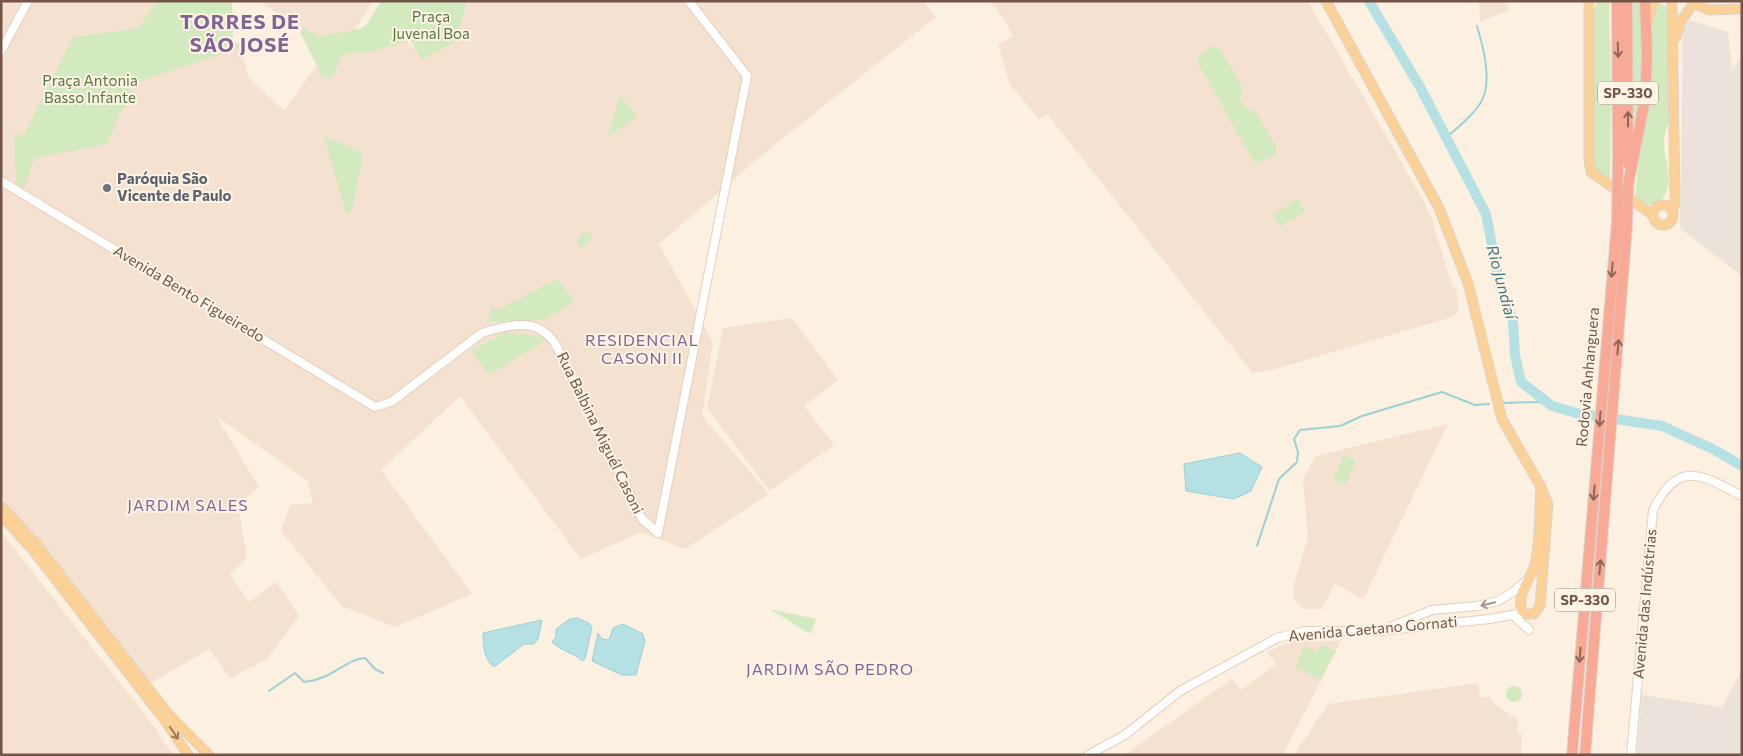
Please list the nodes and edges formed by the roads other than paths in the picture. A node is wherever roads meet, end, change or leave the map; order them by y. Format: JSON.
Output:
{"nodes":[{"id":1,"x":28,"y":1,"type":"edge"},
{"id":2,"x":689,"y":1,"type":"edge"},
{"id":3,"x":1326,"y":1,"type":"edge"},
{"id":4,"x":1589,"y":1,"type":"edge"},
{"id":5,"x":1617,"y":1,"type":"edge"},
{"id":6,"x":1627,"y":1,"type":"edge"},
{"id":7,"x":1645,"y":1,"type":"edge"},
{"id":8,"x":1654,"y":1,"type":"edge"},
{"id":9,"x":1724,"y":1,"type":"edge"},
{"id":10,"x":1672,"y":2,"type":"edge"},
{"id":11,"x":1695,"y":4,"type":"edge"},
{"id":12,"x":1737,"y":9,"type":"edge"},
{"id":13,"x":1646,"y":31,"type":"junction"},
{"id":14,"x":1674,"y":42,"type":"junction"},
{"id":15,"x":1,"y":51,"type":"edge"},
{"id":16,"x":1,"y":181,"type":"edge"},
{"id":17,"x":1674,"y":184,"type":"junction"},
{"id":18,"x":1628,"y":185,"type":"junction"},
{"id":19,"x":1657,"y":209,"type":"junction"},
{"id":20,"x":1673,"y":210,"type":"junction"},
{"id":21,"x":1622,"y":223,"type":"junction"},
{"id":22,"x":544,"y":329,"type":"joint"},
{"id":23,"x":1742,"y":496,"type":"edge"},
{"id":24,"x":1,"y":506,"type":"edge"},
{"id":25,"x":1,"y":515,"type":"edge"},
{"id":26,"x":1541,"y":543,"type":"junction"},
{"id":27,"x":1528,"y":579,"type":"junction"},
{"id":28,"x":1542,"y":586,"type":"junction"},
{"id":29,"x":1432,"y":610,"type":"junction"},
{"id":30,"x":1523,"y":613,"type":"junction"},
{"id":31,"x":1513,"y":615,"type":"junction"},
{"id":32,"x":1432,"y":625,"type":"junction"},
{"id":33,"x":1381,"y":630,"type":"junction"},
{"id":34,"x":1529,"y":630,"type":"dead end"},
{"id":35,"x":188,"y":755,"type":"edge"},
{"id":36,"x":209,"y":755,"type":"edge"},
{"id":37,"x":1088,"y":755,"type":"edge"},
{"id":38,"x":1572,"y":755,"type":"edge"},
{"id":39,"x":1585,"y":755,"type":"edge"},
{"id":40,"x":1631,"y":755,"type":"edge"}],
"edges":[{"from":1,"to":15,"type":"street"},
{"from":2,"to":22,"type":"street","name":"Rua Balbina Miguél Casoni"},
{"from":3,"to":26,"type":"main road"},
{"from":4,"to":19,"type":"main road"},
{"from":5,"to":21,"type":"highway","name":"Rodovia Anhanguera","number":"SP-330","one_way":true,"bridge":true},
{"from":18,"to":6,"type":"highway","name":"Rodovia Anhanguera","number":"SP-330","one_way":true},
{"from":7,"to":13,"type":"highway"},
{"from":8,"to":13,"type":"main road"},
{"from":9,"to":12,"type":"main road"},
{"from":10,"to":11,"type":"main road"},
{"from":10,"to":14,"type":"main road"},
{"from":11,"to":12,"type":"main road"},
{"from":11,"to":14,"type":"main road"},
{"from":13,"to":18,"type":"highway"},
{"from":14,"to":17,"type":"main road"},
{"from":16,"to":22,"type":"street","name":"Avenida Bento Figueiredo"},
{"from":17,"to":19,"type":"main road"},
{"from":17,"to":20,"type":"main road"},
{"from":18,"to":21,"type":"highway","name":"Rodovia Anhanguera","number":"SP-330","bridge":true},
{"from":19,"to":20,"type":"main road"},
{"from":19,"to":20,"type":"main road"},
{"from":21,"to":38,"type":"highway","name":"Rodovia Anhanguera","number":"SP-330","one_way":true},
{"from":39,"to":21,"type":"highway","name":"Rodovia Anhanguera","number":"SP-330","one_way":true},
{"from":23,"to":40,"type":"street","name":"Avenida das Indústrias"},
{"from":24,"to":36,"type":"main road"},
{"from":25,"to":35,"type":"main road","one_way":true},
{"from":26,"to":27,"type":"main road"},
{"from":26,"to":28,"type":"main road"},
{"from":27,"to":28,"type":"main road"},
{"from":27,"to":29,"type":"street","one_way":true},
{"from":27,"to":30,"type":"main road"},
{"from":28,"to":30,"type":"main road"},
{"from":29,"to":32,"type":"street"},
{"from":29,"to":33,"type":"street"},
{"from":30,"to":31,"type":"street","name":"Avenida Caetano Gornati"},
{"from":31,"to":32,"type":"street","name":"Avenida Caetano Gornati"},
{"from":31,"to":34,"type":"street"},
{"from":32,"to":33,"type":"street","name":"Avenida Caetano Gornati"},
{"from":33,"to":37,"type":"street","name":"Avenida Caetano Gornati"}]}
